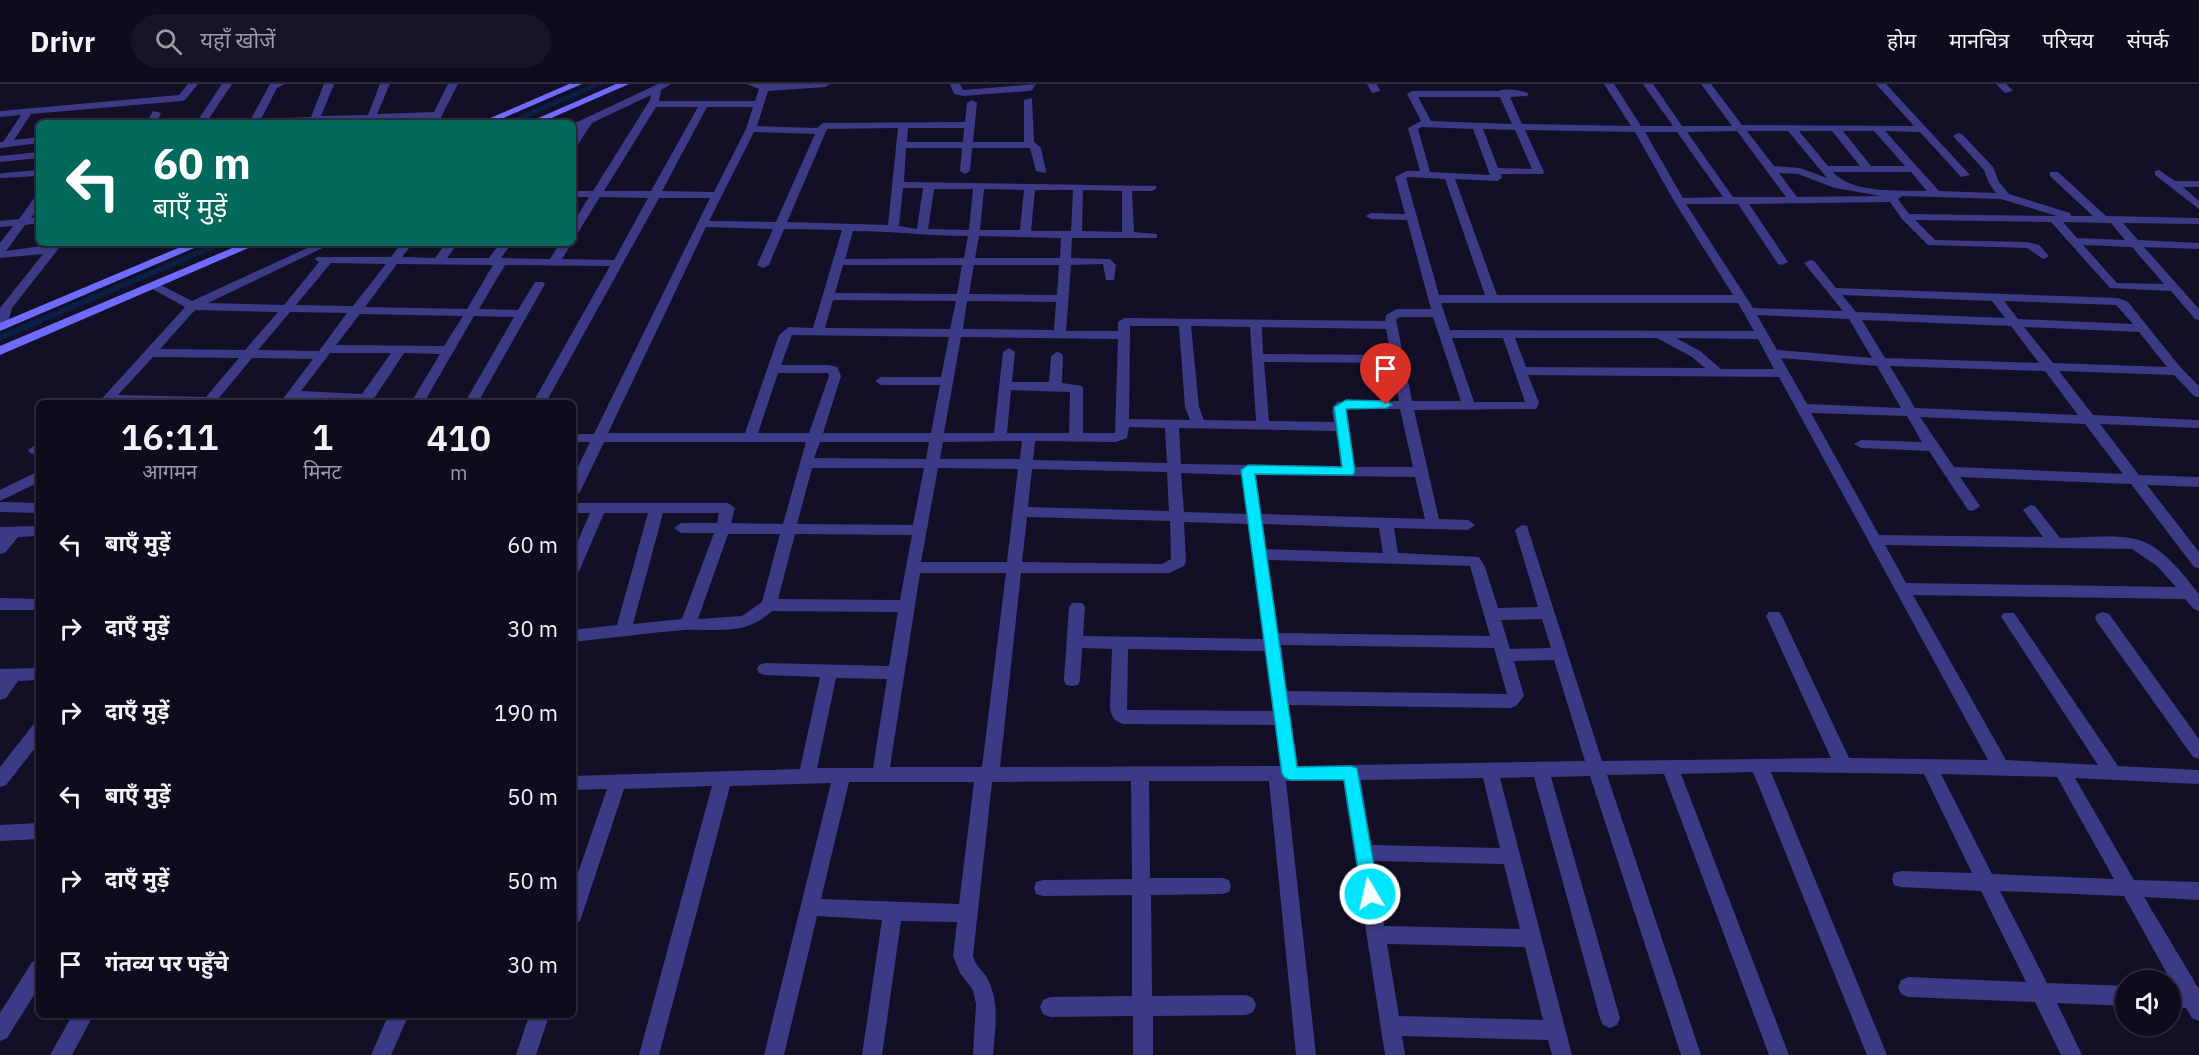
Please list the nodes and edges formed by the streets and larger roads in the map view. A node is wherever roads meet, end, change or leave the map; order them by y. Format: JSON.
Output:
{"nodes":[{"id":1,"x":193,"y":84,"type":"edge"},
{"id":2,"x":227,"y":84,"type":"edge"},
{"id":3,"x":280,"y":84,"type":"edge"},
{"id":4,"x":329,"y":84,"type":"edge"},
{"id":5,"x":385,"y":84,"type":"edge"},
{"id":6,"x":453,"y":84,"type":"edge"},
{"id":7,"x":577,"y":84,"type":"edge"},
{"id":8,"x":624,"y":84,"type":"edge"},
{"id":9,"x":666,"y":84,"type":"edge"},
{"id":10,"x":752,"y":84,"type":"edge"},
{"id":11,"x":825,"y":84,"type":"edge"},
{"id":12,"x":955,"y":84,"type":"edge"},
{"id":13,"x":1031,"y":84,"type":"edge"},
{"id":14,"x":1609,"y":84,"type":"edge"},
{"id":15,"x":1648,"y":84,"type":"edge"},
{"id":16,"x":1706,"y":84,"type":"edge"},
{"id":17,"x":1881,"y":84,"type":"edge"},
{"id":18,"x":764,"y":86,"type":"edge"},
{"id":19,"x":1479,"y":88,"type":"edge"},
{"id":20,"x":656,"y":89,"type":"junction"},
{"id":21,"x":1426,"y":89,"type":"edge"},
{"id":22,"x":1503,"y":93,"type":"junction"},
{"id":23,"x":1524,"y":93,"type":"dead end"},
{"id":24,"x":1029,"y":100,"type":"dead end"},
{"id":25,"x":972,"y":103,"type":"dead end"},
{"id":26,"x":652,"y":104,"type":"junction"},
{"id":27,"x":704,"y":104,"type":"junction"},
{"id":28,"x":759,"y":104,"type":"junction"},
{"id":29,"x":28,"y":112,"type":"junction"},
{"id":30,"x":156,"y":113,"type":"dead end"},
{"id":31,"x":0,"y":114,"type":"edge"},
{"id":32,"x":435,"y":119,"type":"edge"},
{"id":33,"x":152,"y":120,"type":"edge"},
{"id":34,"x":203,"y":120,"type":"edge"},
{"id":35,"x":255,"y":120,"type":"edge"},
{"id":36,"x":314,"y":120,"type":"edge"},
{"id":37,"x":371,"y":120,"type":"edge"},
{"id":38,"x":491,"y":120,"type":"edge"},
{"id":39,"x":539,"y":120,"type":"edge"},
{"id":40,"x":587,"y":123,"type":"junction"},
{"id":41,"x":1427,"y":124,"type":"junction"},
{"id":42,"x":1476,"y":124,"type":"junction"},
{"id":43,"x":969,"y":125,"type":"junction"},
{"id":44,"x":1520,"y":125,"type":"junction"},
{"id":45,"x":903,"y":126,"type":"junction"},
{"id":46,"x":576,"y":127,"type":"edge"},
{"id":47,"x":1678,"y":127,"type":"junction"},
{"id":48,"x":1790,"y":127,"type":"junction"},
{"id":49,"x":1834,"y":127,"type":"junction"},
{"id":50,"x":1636,"y":128,"type":"junction"},
{"id":51,"x":1737,"y":128,"type":"junction"},
{"id":52,"x":1877,"y":128,"type":"junction"},
{"id":53,"x":752,"y":129,"type":"junction"},
{"id":54,"x":1921,"y":129,"type":"junction"},
{"id":55,"x":819,"y":130,"type":"junction"},
{"id":56,"x":1959,"y":136,"type":"dead end"},
{"id":57,"x":36,"y":140,"type":"edge"},
{"id":58,"x":576,"y":140,"type":"edge"},
{"id":59,"x":3,"y":144,"type":"edge"},
{"id":60,"x":968,"y":144,"type":"junction"},
{"id":61,"x":902,"y":145,"type":"junction"},
{"id":62,"x":1029,"y":145,"type":"junction"},
{"id":63,"x":36,"y":155,"type":"edge"},
{"id":64,"x":21,"y":157,"type":"junction"},
{"id":65,"x":0,"y":159,"type":"edge"},
{"id":66,"x":1769,"y":169,"type":"junction"},
{"id":67,"x":1825,"y":169,"type":"junction"},
{"id":68,"x":1868,"y":169,"type":"junction"},
{"id":69,"x":1912,"y":169,"type":"junction"},
{"id":70,"x":966,"y":171,"type":"dead end"},
{"id":71,"x":1041,"y":171,"type":"dead end"},
{"id":72,"x":1495,"y":171,"type":"junction"},
{"id":73,"x":36,"y":173,"type":"edge"},
{"id":74,"x":2159,"y":173,"type":"dead end"},
{"id":75,"x":2054,"y":174,"type":"dead end"},
{"id":76,"x":1426,"y":175,"type":"junction"},
{"id":77,"x":1965,"y":175,"type":"dead end"},
{"id":78,"x":1449,"y":176,"type":"junction"},
{"id":79,"x":1,"y":177,"type":"edge"},
{"id":80,"x":1838,"y":184,"type":"junction"},
{"id":81,"x":2171,"y":184,"type":"junction"},
{"id":82,"x":2199,"y":184,"type":"edge"},
{"id":83,"x":899,"y":185,"type":"junction"},
{"id":84,"x":929,"y":186,"type":"junction"},
{"id":85,"x":979,"y":186,"type":"junction"},
{"id":86,"x":1030,"y":187,"type":"junction"},
{"id":87,"x":1078,"y":187,"type":"junction"},
{"id":88,"x":1127,"y":188,"type":"junction"},
{"id":89,"x":1152,"y":188,"type":"dead end"},
{"id":90,"x":1935,"y":193,"type":"junction"},
{"id":91,"x":576,"y":194,"type":"edge"},
{"id":92,"x":596,"y":194,"type":"junction"},
{"id":93,"x":655,"y":195,"type":"junction"},
{"id":94,"x":717,"y":195,"type":"junction"},
{"id":95,"x":2004,"y":195,"type":"junction"},
{"id":96,"x":1892,"y":197,"type":"junction"},
{"id":97,"x":1792,"y":199,"type":"junction"},
{"id":98,"x":1736,"y":200,"type":"junction"},
{"id":99,"x":1851,"y":200,"type":"junction"},
{"id":100,"x":1679,"y":201,"type":"junction"},
{"id":101,"x":36,"y":203,"type":"edge"},
{"id":102,"x":2199,"y":206,"type":"edge"},
{"id":103,"x":1371,"y":216,"type":"dead end"},
{"id":104,"x":1410,"y":217,"type":"junction"},
{"id":105,"x":1906,"y":217,"type":"junction"},
{"id":106,"x":36,"y":220,"type":"edge"},
{"id":107,"x":2028,"y":220,"type":"junction"},
{"id":108,"x":2055,"y":220,"type":"junction"},
{"id":109,"x":23,"y":221,"type":"junction"},
{"id":110,"x":2086,"y":221,"type":"junction"},
{"id":111,"x":2110,"y":221,"type":"junction"},
{"id":112,"x":2181,"y":221,"type":"junction"},
{"id":113,"x":2199,"y":221,"type":"edge"},
{"id":114,"x":0,"y":224,"type":"edge"},
{"id":115,"x":702,"y":224,"type":"junction"},
{"id":116,"x":576,"y":227,"type":"edge"},
{"id":117,"x":780,"y":227,"type":"junction"},
{"id":118,"x":848,"y":228,"type":"junction"},
{"id":119,"x":891,"y":228,"type":"junction"},
{"id":120,"x":922,"y":233,"type":"junction"},
{"id":121,"x":974,"y":233,"type":"junction"},
{"id":122,"x":1025,"y":234,"type":"junction"},
{"id":123,"x":1071,"y":235,"type":"junction"},
{"id":124,"x":1128,"y":235,"type":"junction"},
{"id":125,"x":1153,"y":236,"type":"dead end"},
{"id":126,"x":2199,"y":239,"type":"edge"},
{"id":127,"x":2075,"y":241,"type":"junction"},
{"id":128,"x":2134,"y":244,"type":"junction"},
{"id":129,"x":55,"y":246,"type":"edge"},
{"id":130,"x":186,"y":246,"type":"edge"},
{"id":131,"x":247,"y":246,"type":"edge"},
{"id":132,"x":321,"y":246,"type":"edge"},
{"id":133,"x":405,"y":246,"type":"edge"},
{"id":134,"x":450,"y":246,"type":"edge"},
{"id":135,"x":505,"y":246,"type":"edge"},
{"id":136,"x":564,"y":246,"type":"edge"},
{"id":137,"x":2199,"y":246,"type":"edge"},
{"id":138,"x":0,"y":253,"type":"edge"},
{"id":139,"x":2043,"y":256,"type":"dead end"},
{"id":140,"x":295,"y":258,"type":"junction"},
{"id":141,"x":328,"y":259,"type":"junction"},
{"id":142,"x":394,"y":260,"type":"junction"},
{"id":143,"x":438,"y":261,"type":"junction"},
{"id":144,"x":497,"y":262,"type":"junction"},
{"id":145,"x":554,"y":262,"type":"junction"},
{"id":146,"x":839,"y":262,"type":"junction"},
{"id":147,"x":968,"y":262,"type":"junction"},
{"id":148,"x":1065,"y":262,"type":"junction"},
{"id":149,"x":1782,"y":262,"type":"dead end"},
{"id":150,"x":618,"y":263,"type":"junction"},
{"id":151,"x":1810,"y":263,"type":"dead end"},
{"id":152,"x":762,"y":266,"type":"dead end"},
{"id":153,"x":1110,"y":278,"type":"dead end"},
{"id":154,"x":539,"y":284,"type":"dead end"},
{"id":155,"x":153,"y":285,"type":"junction"},
{"id":156,"x":2175,"y":288,"type":"junction"},
{"id":157,"x":1833,"y":291,"type":"junction"},
{"id":158,"x":829,"y":296,"type":"junction"},
{"id":159,"x":1995,"y":297,"type":"junction"},
{"id":160,"x":960,"y":298,"type":"junction"},
{"id":161,"x":1741,"y":298,"type":"junction"},
{"id":162,"x":1063,"y":299,"type":"junction"},
{"id":163,"x":1435,"y":299,"type":"junction"},
{"id":164,"x":1492,"y":299,"type":"junction"},
{"id":165,"x":192,"y":306,"type":"junction"},
{"id":166,"x":285,"y":308,"type":"junction"},
{"id":167,"x":357,"y":310,"type":"junction"},
{"id":168,"x":1749,"y":311,"type":"junction"},
{"id":169,"x":2197,"y":311,"type":"edge"},
{"id":170,"x":472,"y":312,"type":"junction"},
{"id":171,"x":1438,"y":313,"type":"junction"},
{"id":172,"x":523,"y":314,"type":"junction"},
{"id":173,"x":1854,"y":317,"type":"junction"},
{"id":174,"x":2012,"y":321,"type":"junction"},
{"id":175,"x":1185,"y":323,"type":"junction"},
{"id":176,"x":1256,"y":324,"type":"junction"},
{"id":177,"x":1390,"y":325,"type":"junction"},
{"id":178,"x":1,"y":327,"type":"edge"},
{"id":179,"x":2141,"y":327,"type":"junction"},
{"id":180,"x":818,"y":332,"type":"junction"},
{"id":181,"x":954,"y":334,"type":"junction"},
{"id":182,"x":1060,"y":334,"type":"junction"},
{"id":183,"x":1446,"y":334,"type":"junction"},
{"id":184,"x":1508,"y":334,"type":"junction"},
{"id":185,"x":1659,"y":334,"type":"junction"},
{"id":186,"x":1124,"y":335,"type":"junction"},
{"id":187,"x":1762,"y":335,"type":"junction"},
{"id":188,"x":400,"y":350,"type":"junction"},
{"id":189,"x":448,"y":350,"type":"junction"},
{"id":190,"x":0,"y":351,"type":"edge"},
{"id":191,"x":324,"y":352,"type":"junction"},
{"id":192,"x":1009,"y":352,"type":"dead end"},
{"id":193,"x":148,"y":353,"type":"junction"},
{"id":194,"x":248,"y":354,"type":"junction"},
{"id":195,"x":1774,"y":354,"type":"junction"},
{"id":196,"x":1057,"y":356,"type":"dead end"},
{"id":197,"x":1257,"y":358,"type":"junction"},
{"id":198,"x":1398,"y":359,"type":"junction"},
{"id":199,"x":1880,"y":362,"type":"junction"},
{"id":200,"x":2046,"y":366,"type":"junction"},
{"id":201,"x":775,"y":369,"type":"junction"},
{"id":202,"x":2176,"y":370,"type":"junction"},
{"id":203,"x":1521,"y":371,"type":"junction"},
{"id":204,"x":1717,"y":372,"type":"junction"},
{"id":205,"x":1784,"y":373,"type":"junction"},
{"id":206,"x":881,"y":381,"type":"dead end"},
{"id":207,"x":946,"y":381,"type":"junction"},
{"id":208,"x":1005,"y":386,"type":"junction"},
{"id":209,"x":1055,"y":386,"type":"junction"},
{"id":210,"x":2199,"y":393,"type":"edge"},
{"id":211,"x":289,"y":399,"type":"edge"},
{"id":212,"x":106,"y":400,"type":"edge"},
{"id":213,"x":210,"y":400,"type":"edge"},
{"id":214,"x":418,"y":400,"type":"edge"},
{"id":215,"x":472,"y":400,"type":"edge"},
{"id":216,"x":540,"y":400,"type":"edge"},
{"id":217,"x":1406,"y":405,"type":"junction"},
{"id":218,"x":1468,"y":406,"type":"junction"},
{"id":219,"x":1802,"y":408,"type":"junction"},
{"id":220,"x":1911,"y":412,"type":"junction"},
{"id":221,"x":2086,"y":420,"type":"junction"},
{"id":222,"x":1124,"y":423,"type":"junction"},
{"id":223,"x":2199,"y":424,"type":"edge"},
{"id":224,"x":1172,"y":425,"type":"junction"},
{"id":225,"x":1199,"y":425,"type":"junction"},
{"id":226,"x":1263,"y":426,"type":"junction"},
{"id":227,"x":1343,"y":427,"type":"junction"},
{"id":228,"x":600,"y":437,"type":"junction"},
{"id":229,"x":1029,"y":437,"type":"junction"},
{"id":230,"x":1076,"y":437,"type":"junction"},
{"id":231,"x":576,"y":438,"type":"edge"},
{"id":232,"x":750,"y":438,"type":"junction"},
{"id":233,"x":816,"y":438,"type":"junction"},
{"id":234,"x":936,"y":438,"type":"junction"},
{"id":235,"x":1000,"y":438,"type":"junction"},
{"id":236,"x":1861,"y":444,"type":"dead end"},
{"id":237,"x":1933,"y":447,"type":"junction"},
{"id":238,"x":806,"y":463,"type":"junction"},
{"id":239,"x":932,"y":464,"type":"junction"},
{"id":240,"x":1025,"y":464,"type":"junction"},
{"id":241,"x":1174,"y":468,"type":"junction"},
{"id":242,"x":1248,"y":470,"type":"junction"},
{"id":243,"x":1349,"y":472,"type":"junction"},
{"id":244,"x":1421,"y":472,"type":"junction"},
{"id":245,"x":1950,"y":472,"type":"junction"},
{"id":246,"x":36,"y":478,"type":"edge"},
{"id":247,"x":2134,"y":478,"type":"junction"},
{"id":248,"x":2199,"y":482,"type":"edge"},
{"id":249,"x":576,"y":486,"type":"edge"},
{"id":250,"x":0,"y":496,"type":"edge"},
{"id":251,"x":0,"y":507,"type":"edge"},
{"id":252,"x":657,"y":507,"type":"junction"},
{"id":253,"x":1973,"y":507,"type":"dead end"},
{"id":254,"x":36,"y":508,"type":"edge"},
{"id":255,"x":576,"y":508,"type":"edge"},
{"id":256,"x":599,"y":508,"type":"junction"},
{"id":257,"x":2030,"y":510,"type":"dead end"},
{"id":258,"x":1020,"y":512,"type":"junction"},
{"id":259,"x":1176,"y":516,"type":"junction"},
{"id":260,"x":1254,"y":519,"type":"junction"},
{"id":261,"x":1386,"y":524,"type":"junction"},
{"id":262,"x":1433,"y":524,"type":"junction"},
{"id":263,"x":1468,"y":525,"type":"dead end"},
{"id":264,"x":723,"y":527,"type":"junction"},
{"id":265,"x":681,"y":528,"type":"dead end"},
{"id":266,"x":789,"y":528,"type":"junction"},
{"id":267,"x":920,"y":530,"type":"junction"},
{"id":268,"x":1521,"y":530,"type":"dead end"},
{"id":269,"x":36,"y":531,"type":"edge"},
{"id":270,"x":7,"y":532,"type":"edge"},
{"id":271,"x":1876,"y":540,"type":"junction"},
{"id":272,"x":2055,"y":542,"type":"junction"},
{"id":273,"x":0,"y":549,"type":"edge"},
{"id":274,"x":1260,"y":554,"type":"junction"},
{"id":275,"x":1391,"y":557,"type":"junction"},
{"id":276,"x":576,"y":562,"type":"edge"},
{"id":277,"x":2199,"y":563,"type":"edge"},
{"id":278,"x":914,"y":567,"type":"junction"},
{"id":279,"x":1014,"y":568,"type":"junction"},
{"id":280,"x":1902,"y":589,"type":"junction"},
{"id":281,"x":2194,"y":599,"type":"edge"},
{"id":282,"x":0,"y":603,"type":"edge"},
{"id":283,"x":36,"y":605,"type":"edge"},
{"id":284,"x":769,"y":605,"type":"junction"},
{"id":285,"x":907,"y":606,"type":"junction"},
{"id":286,"x":1077,"y":607,"type":"dead end"},
{"id":287,"x":1492,"y":614,"type":"junction"},
{"id":288,"x":1548,"y":614,"type":"junction"},
{"id":289,"x":1774,"y":616,"type":"dead end"},
{"id":290,"x":2009,"y":617,"type":"dead end"},
{"id":291,"x":2103,"y":618,"type":"dead end"},
{"id":292,"x":688,"y":624,"type":"junction"},
{"id":293,"x":623,"y":631,"type":"junction"},
{"id":294,"x":576,"y":636,"type":"edge"},
{"id":295,"x":1073,"y":642,"type":"junction"},
{"id":296,"x":1273,"y":642,"type":"junction"},
{"id":297,"x":1120,"y":643,"type":"junction"},
{"id":298,"x":1503,"y":649,"type":"junction"},
{"id":299,"x":1560,"y":654,"type":"junction"},
{"id":300,"x":765,"y":669,"type":"dead end"},
{"id":301,"x":829,"y":671,"type":"junction"},
{"id":302,"x":897,"y":673,"type":"junction"},
{"id":303,"x":36,"y":674,"type":"edge"},
{"id":304,"x":6,"y":675,"type":"edge"},
{"id":305,"x":1072,"y":680,"type":"dead end"},
{"id":306,"x":0,"y":693,"type":"edge"},
{"id":307,"x":1280,"y":698,"type":"junction"},
{"id":308,"x":1282,"y":718,"type":"junction"},
{"id":309,"x":36,"y":734,"type":"edge"},
{"id":310,"x":2199,"y":752,"type":"edge"},
{"id":311,"x":1759,"y":765,"type":"junction"},
{"id":312,"x":1843,"y":765,"type":"junction"},
{"id":313,"x":1928,"y":765,"type":"junction"},
{"id":314,"x":1670,"y":767,"type":"junction"},
{"id":315,"x":2001,"y":767,"type":"junction"},
{"id":316,"x":1596,"y":768,"type":"junction"},
{"id":317,"x":1540,"y":769,"type":"junction"},
{"id":318,"x":2061,"y":769,"type":"junction"},
{"id":319,"x":1490,"y":771,"type":"junction"},
{"id":320,"x":2112,"y":771,"type":"junction"},
{"id":321,"x":1351,"y":773,"type":"junction"},
{"id":322,"x":1284,"y":774,"type":"junction"},
{"id":323,"x":842,"y":775,"type":"junction"},
{"id":324,"x":880,"y":775,"type":"junction"},
{"id":325,"x":987,"y":775,"type":"junction"},
{"id":326,"x":1140,"y":775,"type":"junction"},
{"id":327,"x":807,"y":776,"type":"junction"},
{"id":328,"x":723,"y":778,"type":"junction"},
{"id":329,"x":2198,"y":778,"type":"edge"},
{"id":330,"x":0,"y":780,"type":"edge"},
{"id":331,"x":618,"y":782,"type":"junction"},
{"id":332,"x":576,"y":783,"type":"edge"},
{"id":333,"x":36,"y":831,"type":"edge"},
{"id":334,"x":0,"y":833,"type":"edge"},
{"id":335,"x":1364,"y":853,"type":"junction"},
{"id":336,"x":1512,"y":856,"type":"junction"},
{"id":337,"x":1901,"y":879,"type":"dead end"},
{"id":338,"x":1987,"y":883,"type":"junction"},
{"id":339,"x":1222,"y":886,"type":"dead end"},
{"id":340,"x":1141,"y":887,"type":"junction"},
{"id":341,"x":1043,"y":888,"type":"dead end"},
{"id":342,"x":2127,"y":888,"type":"junction"},
{"id":343,"x":2199,"y":891,"type":"edge"},
{"id":344,"x":576,"y":906,"type":"edge"},
{"id":345,"x":810,"y":907,"type":"junction"},
{"id":346,"x":893,"y":912,"type":"junction"},
{"id":347,"x":967,"y":913,"type":"junction"},
{"id":348,"x":1376,"y":935,"type":"junction"},
{"id":349,"x":1533,"y":938,"type":"junction"},
{"id":350,"x":36,"y":974,"type":"edge"},
{"id":351,"x":1908,"y":987,"type":"dead end"},
{"id":352,"x":2041,"y":992,"type":"junction"},
{"id":353,"x":2115,"y":995,"type":"edge"},
{"id":354,"x":2181,"y":1000,"type":"edge"},
{"id":355,"x":2197,"y":1003,"type":"edge"},
{"id":356,"x":1246,"y":1005,"type":"dead end"},
{"id":357,"x":1142,"y":1006,"type":"junction"},
{"id":358,"x":1050,"y":1007,"type":"dead end"},
{"id":359,"x":81,"y":1018,"type":"edge"},
{"id":360,"x":397,"y":1018,"type":"edge"},
{"id":361,"x":538,"y":1018,"type":"edge"},
{"id":362,"x":1610,"y":1018,"type":"dead end"},
{"id":363,"x":1391,"y":1026,"type":"junction"},
{"id":364,"x":1556,"y":1030,"type":"junction"},
{"id":365,"x":0,"y":1031,"type":"edge"},
{"id":366,"x":60,"y":1055,"type":"edge"},
{"id":367,"x":381,"y":1055,"type":"edge"},
{"id":368,"x":526,"y":1055,"type":"edge"},
{"id":369,"x":649,"y":1055,"type":"edge"},
{"id":370,"x":774,"y":1055,"type":"edge"},
{"id":371,"x":872,"y":1055,"type":"edge"},
{"id":372,"x":983,"y":1055,"type":"edge"},
{"id":373,"x":1143,"y":1055,"type":"edge"},
{"id":374,"x":1306,"y":1055,"type":"edge"},
{"id":375,"x":1395,"y":1055,"type":"edge"},
{"id":376,"x":1562,"y":1055,"type":"edge"},
{"id":377,"x":1691,"y":1055,"type":"edge"},
{"id":378,"x":1779,"y":1055,"type":"edge"},
{"id":379,"x":1877,"y":1055,"type":"edge"},
{"id":380,"x":2073,"y":1055,"type":"edge"}],
"edges":[{"from":1,"to":29,"type":"street"},
{"from":2,"to":34,"type":"street"},
{"from":3,"to":35,"type":"street"},
{"from":4,"to":36,"type":"street"},
{"from":5,"to":37,"type":"street"},
{"from":6,"to":32,"type":"street"},
{"from":7,"to":38,"type":"street"},
{"from":8,"to":39,"type":"street"},
{"from":9,"to":20,"type":"street"},
{"from":10,"to":18,"type":"street"},
{"from":11,"to":18,"type":"street"},
{"from":12,"to":13,"type":"street"},
{"from":14,"to":50,"type":"street"},
{"from":15,"to":47,"type":"street"},
{"from":16,"to":51,"type":"street"},
{"from":17,"to":54,"type":"street"},
{"from":18,"to":28,"type":"street"},
{"from":19,"to":21,"type":"street"},
{"from":19,"to":22,"type":"street"},
{"from":20,"to":26,"type":"street"},
{"from":20,"to":40,"type":"street"},
{"from":21,"to":41,"type":"street"},
{"from":22,"to":23,"type":"street"},
{"from":22,"to":44,"type":"street"},
{"from":24,"to":62,"type":"street"},
{"from":25,"to":43,"type":"street"},
{"from":26,"to":27,"type":"street"},
{"from":26,"to":92,"type":"street"},
{"from":27,"to":28,"type":"street"},
{"from":27,"to":93,"type":"street"},
{"from":28,"to":53,"type":"street"},
{"from":29,"to":31,"type":"street"},
{"from":29,"to":59,"type":"street"},
{"from":30,"to":33,"type":"street"},
{"from":32,"to":37,"type":"street"},
{"from":40,"to":46,"type":"street"},
{"from":40,"to":58,"type":"street"},
{"from":41,"to":42,"type":"street"},
{"from":41,"to":76,"type":"street"},
{"from":42,"to":44,"type":"street"},
{"from":42,"to":72,"type":"street"},
{"from":43,"to":45,"type":"street"},
{"from":43,"to":60,"type":"street"},
{"from":44,"to":50,"type":"street"},
{"from":44,"to":72,"type":"street"},
{"from":45,"to":55,"type":"street"},
{"from":45,"to":61,"type":"street"},
{"from":47,"to":50,"type":"street"},
{"from":47,"to":51,"type":"street"},
{"from":47,"to":98,"type":"street"},
{"from":48,"to":49,"type":"street"},
{"from":48,"to":51,"type":"street"},
{"from":48,"to":67,"type":"street"},
{"from":49,"to":52,"type":"street"},
{"from":49,"to":68,"type":"street"},
{"from":50,"to":100,"type":"street"},
{"from":51,"to":66,"type":"street"},
{"from":52,"to":54,"type":"street"},
{"from":52,"to":69,"type":"street"},
{"from":53,"to":55,"type":"street"},
{"from":53,"to":94,"type":"street"},
{"from":54,"to":77,"type":"street"},
{"from":55,"to":117,"type":"street"},
{"from":56,"to":95,"type":"street"},
{"from":57,"to":59,"type":"street"},
{"from":57,"to":64,"type":"street"},
{"from":60,"to":61,"type":"street"},
{"from":60,"to":62,"type":"street"},
{"from":60,"to":70,"type":"street"},
{"from":61,"to":83,"type":"street"},
{"from":62,"to":71,"type":"street"},
{"from":63,"to":64,"type":"street"},
{"from":64,"to":65,"type":"street"},
{"from":66,"to":80,"type":"street"},
{"from":66,"to":97,"type":"street"},
{"from":67,"to":68,"type":"street"},
{"from":67,"to":80,"type":"street"},
{"from":68,"to":69,"type":"street"},
{"from":69,"to":90,"type":"street"},
{"from":72,"to":78,"type":"street"},
{"from":73,"to":79,"type":"street"},
{"from":74,"to":81,"type":"street"},
{"from":75,"to":111,"type":"street"},
{"from":76,"to":78,"type":"street"},
{"from":76,"to":104,"type":"street"},
{"from":78,"to":164,"type":"street"},
{"from":80,"to":96,"type":"street"},
{"from":80,"to":99,"type":"street"},
{"from":81,"to":82,"type":"street"},
{"from":81,"to":102,"type":"street"},
{"from":83,"to":84,"type":"street"},
{"from":83,"to":119,"type":"street"},
{"from":84,"to":85,"type":"street"},
{"from":84,"to":120,"type":"street"},
{"from":85,"to":86,"type":"street"},
{"from":85,"to":121,"type":"street"},
{"from":86,"to":87,"type":"street"},
{"from":86,"to":122,"type":"street"},
{"from":87,"to":88,"type":"street"},
{"from":87,"to":123,"type":"street"},
{"from":88,"to":89,"type":"street"},
{"from":88,"to":124,"type":"street"},
{"from":90,"to":95,"type":"street"},
{"from":90,"to":96,"type":"street"},
{"from":91,"to":92,"type":"street"},
{"from":92,"to":93,"type":"street"},
{"from":92,"to":116,"type":"street"},
{"from":93,"to":94,"type":"street"},
{"from":93,"to":150,"type":"street"},
{"from":94,"to":115,"type":"street"},
{"from":95,"to":107,"type":"street"},
{"from":95,"to":110,"type":"street"},
{"from":96,"to":99,"type":"street"},
{"from":96,"to":105,"type":"street"},
{"from":97,"to":98,"type":"street"},
{"from":97,"to":99,"type":"street"},
{"from":98,"to":100,"type":"street"},
{"from":98,"to":149,"type":"street"},
{"from":100,"to":161,"type":"street"},
{"from":101,"to":109,"type":"street"},
{"from":103,"to":104,"type":"street"},
{"from":104,"to":163,"type":"street"},
{"from":105,"to":107,"type":"street"},
{"from":105,"to":139,"type":"street"},
{"from":106,"to":109,"type":"street"},
{"from":107,"to":108,"type":"street"},
{"from":108,"to":110,"type":"street"},
{"from":108,"to":127,"type":"street"},
{"from":109,"to":114,"type":"street"},
{"from":109,"to":138,"type":"street"},
{"from":110,"to":111,"type":"street"},
{"from":111,"to":112,"type":"street"},
{"from":111,"to":128,"type":"street"},
{"from":112,"to":113,"type":"street"},
{"from":112,"to":126,"type":"street"},
{"from":115,"to":117,"type":"street"},
{"from":115,"to":228,"type":"street"},
{"from":117,"to":118,"type":"street"},
{"from":117,"to":152,"type":"street"},
{"from":118,"to":119,"type":"street"},
{"from":118,"to":146,"type":"street"},
{"from":119,"to":120,"type":"street"},
{"from":120,"to":121,"type":"street"},
{"from":121,"to":122,"type":"street"},
{"from":121,"to":147,"type":"street"},
{"from":122,"to":123,"type":"street"},
{"from":123,"to":124,"type":"street"},
{"from":123,"to":148,"type":"street"},
{"from":124,"to":125,"type":"street"},
{"from":127,"to":128,"type":"street"},
{"from":127,"to":156,"type":"street"},
{"from":128,"to":137,"type":"street"},
{"from":128,"to":156,"type":"street"},
{"from":129,"to":138,"type":"street"},
{"from":129,"to":178,"type":"street"},
{"from":130,"to":178,"type":"street"},
{"from":131,"to":155,"type":"street"},
{"from":132,"to":140,"type":"street"},
{"from":133,"to":142,"type":"street"},
{"from":134,"to":143,"type":"street"},
{"from":135,"to":144,"type":"street"},
{"from":136,"to":145,"type":"street"},
{"from":140,"to":141,"type":"street"},
{"from":140,"to":165,"type":"street"},
{"from":141,"to":142,"type":"street"},
{"from":141,"to":166,"type":"street"},
{"from":142,"to":143,"type":"street"},
{"from":142,"to":167,"type":"street"},
{"from":143,"to":144,"type":"street"},
{"from":144,"to":145,"type":"street"},
{"from":144,"to":170,"type":"street"},
{"from":145,"to":150,"type":"street"},
{"from":146,"to":147,"type":"street"},
{"from":146,"to":158,"type":"street"},
{"from":147,"to":148,"type":"street"},
{"from":147,"to":160,"type":"street"},
{"from":148,"to":153,"type":"street"},
{"from":148,"to":162,"type":"street"},
{"from":150,"to":216,"type":"street"},
{"from":151,"to":157,"type":"street"},
{"from":154,"to":172,"type":"street"},
{"from":155,"to":165,"type":"street"},
{"from":155,"to":190,"type":"street"},
{"from":156,"to":169,"type":"street"},
{"from":157,"to":159,"type":"street"},
{"from":157,"to":173,"type":"street"},
{"from":158,"to":160,"type":"street"},
{"from":158,"to":180,"type":"street"},
{"from":159,"to":174,"type":"street"},
{"from":159,"to":179,"type":"street"},
{"from":160,"to":162,"type":"street"},
{"from":160,"to":181,"type":"street"},
{"from":161,"to":164,"type":"street"},
{"from":161,"to":168,"type":"street"},
{"from":162,"to":182,"type":"street"},
{"from":163,"to":164,"type":"street"},
{"from":163,"to":171,"type":"street"},
{"from":165,"to":166,"type":"street"},
{"from":165,"to":193,"type":"street"},
{"from":166,"to":167,"type":"street"},
{"from":166,"to":194,"type":"street"},
{"from":167,"to":170,"type":"street"},
{"from":167,"to":191,"type":"street"},
{"from":168,"to":173,"type":"street"},
{"from":168,"to":187,"type":"street"},
{"from":170,"to":172,"type":"street"},
{"from":170,"to":189,"type":"street"},
{"from":171,"to":177,"type":"street"},
{"from":171,"to":183,"type":"street"},
{"from":172,"to":215,"type":"street"},
{"from":173,"to":174,"type":"street"},
{"from":173,"to":199,"type":"street"},
{"from":174,"to":179,"type":"street"},
{"from":174,"to":200,"type":"street"},
{"from":175,"to":176,"type":"street"},
{"from":175,"to":186,"type":"street"},
{"from":175,"to":225,"type":"street"},
{"from":176,"to":177,"type":"street"},
{"from":176,"to":197,"type":"street"},
{"from":177,"to":198,"type":"street"},
{"from":179,"to":202,"type":"street"},
{"from":180,"to":181,"type":"street"},
{"from":180,"to":201,"type":"street"},
{"from":181,"to":182,"type":"street"},
{"from":181,"to":207,"type":"street"},
{"from":182,"to":186,"type":"street"},
{"from":183,"to":184,"type":"street"},
{"from":183,"to":218,"type":"street"},
{"from":184,"to":185,"type":"street"},
{"from":184,"to":203,"type":"street"},
{"from":185,"to":187,"type":"street"},
{"from":185,"to":204,"type":"street"},
{"from":186,"to":222,"type":"street"},
{"from":187,"to":195,"type":"street"},
{"from":188,"to":189,"type":"street"},
{"from":188,"to":191,"type":"street"},
{"from":188,"to":211,"type":"street"},
{"from":189,"to":214,"type":"street"},
{"from":191,"to":194,"type":"street"},
{"from":191,"to":211,"type":"street"},
{"from":192,"to":208,"type":"street"},
{"from":193,"to":194,"type":"street"},
{"from":193,"to":212,"type":"street"},
{"from":194,"to":213,"type":"street"},
{"from":195,"to":199,"type":"street"},
{"from":195,"to":205,"type":"street"},
{"from":196,"to":209,"type":"street"},
{"from":197,"to":198,"type":"street"},
{"from":197,"to":226,"type":"street"},
{"from":198,"to":217,"type":"street"},
{"from":199,"to":200,"type":"street"},
{"from":199,"to":220,"type":"street"},
{"from":200,"to":202,"type":"street"},
{"from":200,"to":221,"type":"street"},
{"from":201,"to":232,"type":"street"},
{"from":201,"to":233,"type":"street"},
{"from":202,"to":210,"type":"street"},
{"from":203,"to":204,"type":"street"},
{"from":203,"to":218,"type":"street"},
{"from":204,"to":205,"type":"street"},
{"from":205,"to":219,"type":"street"},
{"from":206,"to":207,"type":"street"},
{"from":207,"to":234,"type":"street"},
{"from":208,"to":209,"type":"street"},
{"from":208,"to":235,"type":"street"},
{"from":209,"to":230,"type":"street"},
{"from":217,"to":218,"type":"street"},
{"from":217,"to":227,"type":"street"},
{"from":217,"to":244,"type":"street"},
{"from":219,"to":220,"type":"street"},
{"from":219,"to":271,"type":"street"},
{"from":220,"to":221,"type":"street"},
{"from":220,"to":237,"type":"street"},
{"from":221,"to":223,"type":"street"},
{"from":221,"to":247,"type":"street"},
{"from":222,"to":224,"type":"street"},
{"from":222,"to":230,"type":"street"},
{"from":224,"to":225,"type":"street"},
{"from":224,"to":241,"type":"street"},
{"from":225,"to":226,"type":"street"},
{"from":226,"to":227,"type":"street"},
{"from":227,"to":243,"type":"street"},
{"from":228,"to":231,"type":"street"},
{"from":228,"to":232,"type":"street"},
{"from":228,"to":249,"type":"street"},
{"from":229,"to":230,"type":"street"},
{"from":229,"to":235,"type":"street"},
{"from":229,"to":240,"type":"street"},
{"from":232,"to":233,"type":"street"},
{"from":233,"to":234,"type":"street"},
{"from":233,"to":238,"type":"street"},
{"from":234,"to":235,"type":"street"},
{"from":234,"to":239,"type":"street"},
{"from":236,"to":237,"type":"street"},
{"from":237,"to":245,"type":"street"},
{"from":238,"to":239,"type":"street"},
{"from":238,"to":266,"type":"street"},
{"from":239,"to":240,"type":"street"},
{"from":239,"to":267,"type":"street"},
{"from":240,"to":241,"type":"street"},
{"from":240,"to":258,"type":"street"},
{"from":241,"to":242,"type":"street"},
{"from":241,"to":259,"type":"street"},
{"from":242,"to":243,"type":"street"},
{"from":242,"to":260,"type":"street"},
{"from":243,"to":244,"type":"street"},
{"from":244,"to":262,"type":"street"},
{"from":245,"to":247,"type":"street"},
{"from":245,"to":253,"type":"street"},
{"from":246,"to":250,"type":"street"},
{"from":247,"to":248,"type":"street"},
{"from":247,"to":277,"type":"street"},
{"from":251,"to":254,"type":"street"},
{"from":252,"to":256,"type":"street"},
{"from":252,"to":264,"type":"street"},
{"from":252,"to":293,"type":"street"},
{"from":255,"to":256,"type":"street"},
{"from":256,"to":276,"type":"street"},
{"from":257,"to":272,"type":"street"},
{"from":258,"to":259,"type":"street"},
{"from":258,"to":279,"type":"street"},
{"from":259,"to":260,"type":"street"},
{"from":259,"to":279,"type":"street"},
{"from":260,"to":261,"type":"street"},
{"from":260,"to":274,"type":"street"},
{"from":261,"to":262,"type":"street"},
{"from":261,"to":275,"type":"street"},
{"from":262,"to":263,"type":"street"},
{"from":264,"to":265,"type":"street"},
{"from":264,"to":266,"type":"street"},
{"from":264,"to":292,"type":"street"},
{"from":266,"to":267,"type":"street"},
{"from":266,"to":284,"type":"street"},
{"from":267,"to":278,"type":"street"},
{"from":268,"to":288,"type":"street"},
{"from":269,"to":270,"type":"street"},
{"from":270,"to":273,"type":"street"},
{"from":271,"to":272,"type":"street"},
{"from":271,"to":280,"type":"street"},
{"from":272,"to":281,"type":"street"},
{"from":274,"to":275,"type":"street"},
{"from":274,"to":296,"type":"street"},
{"from":275,"to":287,"type":"street"},
{"from":278,"to":279,"type":"street"},
{"from":278,"to":285,"type":"street"},
{"from":279,"to":325,"type":"street"},
{"from":280,"to":281,"type":"street"},
{"from":280,"to":315,"type":"street"},
{"from":282,"to":283,"type":"street"},
{"from":284,"to":285,"type":"street"},
{"from":284,"to":292,"type":"street"},
{"from":285,"to":302,"type":"street"},
{"from":286,"to":295,"type":"street"},
{"from":287,"to":288,"type":"street"},
{"from":287,"to":298,"type":"street"},
{"from":288,"to":299,"type":"street"},
{"from":289,"to":312,"type":"street"},
{"from":290,"to":320,"type":"street"},
{"from":291,"to":310,"type":"street"},
{"from":292,"to":293,"type":"street"},
{"from":293,"to":294,"type":"street"},
{"from":295,"to":297,"type":"street"},
{"from":295,"to":305,"type":"street"},
{"from":296,"to":297,"type":"street"},
{"from":296,"to":298,"type":"street"},
{"from":296,"to":307,"type":"street"},
{"from":297,"to":308,"type":"street"},
{"from":298,"to":299,"type":"street"},
{"from":298,"to":307,"type":"street"},
{"from":299,"to":316,"type":"street"},
{"from":300,"to":301,"type":"street"},
{"from":301,"to":302,"type":"street"},
{"from":301,"to":327,"type":"street"},
{"from":302,"to":324,"type":"street"},
{"from":303,"to":304,"type":"street"},
{"from":304,"to":306,"type":"street"},
{"from":307,"to":308,"type":"street"},
{"from":308,"to":322,"type":"street"},
{"from":309,"to":330,"type":"street"},
{"from":311,"to":312,"type":"street"},
{"from":311,"to":314,"type":"street"},
{"from":311,"to":379,"type":"street"},
{"from":312,"to":313,"type":"street"},
{"from":313,"to":315,"type":"street"},
{"from":313,"to":338,"type":"street"},
{"from":314,"to":316,"type":"street"},
{"from":314,"to":378,"type":"street"},
{"from":315,"to":318,"type":"street"},
{"from":316,"to":317,"type":"street"},
{"from":316,"to":377,"type":"street"},
{"from":317,"to":319,"type":"street"},
{"from":317,"to":362,"type":"street"},
{"from":318,"to":320,"type":"street"},
{"from":318,"to":342,"type":"street"},
{"from":319,"to":321,"type":"street"},
{"from":319,"to":336,"type":"street"},
{"from":320,"to":329,"type":"street"},
{"from":321,"to":322,"type":"street"},
{"from":321,"to":335,"type":"street"},
{"from":322,"to":326,"type":"street"},
{"from":322,"to":374,"type":"street"},
{"from":323,"to":324,"type":"street"},
{"from":323,"to":327,"type":"street"},
{"from":323,"to":345,"type":"street"},
{"from":324,"to":325,"type":"street"},
{"from":325,"to":326,"type":"street"},
{"from":325,"to":347,"type":"street"},
{"from":326,"to":340,"type":"street"},
{"from":327,"to":328,"type":"street"},
{"from":328,"to":331,"type":"street"},
{"from":328,"to":369,"type":"street"},
{"from":331,"to":332,"type":"street"},
{"from":331,"to":344,"type":"street"},
{"from":333,"to":334,"type":"street"},
{"from":335,"to":336,"type":"street"},
{"from":335,"to":348,"type":"street"},
{"from":336,"to":349,"type":"street"},
{"from":337,"to":338,"type":"street"},
{"from":338,"to":342,"type":"street"},
{"from":338,"to":352,"type":"street"},
{"from":339,"to":340,"type":"street"},
{"from":340,"to":341,"type":"street"},
{"from":340,"to":357,"type":"street"},
{"from":342,"to":343,"type":"street"},
{"from":342,"to":355,"type":"street"},
{"from":345,"to":346,"type":"street"},
{"from":345,"to":370,"type":"street"},
{"from":346,"to":347,"type":"street"},
{"from":346,"to":371,"type":"street"},
{"from":347,"to":372,"type":"street"},
{"from":348,"to":349,"type":"street"},
{"from":348,"to":363,"type":"street"},
{"from":349,"to":364,"type":"street"},
{"from":350,"to":365,"type":"street"},
{"from":351,"to":352,"type":"street"},
{"from":352,"to":353,"type":"street"},
{"from":352,"to":380,"type":"street"},
{"from":354,"to":355,"type":"street"},
{"from":356,"to":357,"type":"street"},
{"from":357,"to":358,"type":"street"},
{"from":357,"to":373,"type":"street"},
{"from":359,"to":366,"type":"street"},
{"from":360,"to":367,"type":"street"},
{"from":361,"to":368,"type":"street"},
{"from":363,"to":364,"type":"street"},
{"from":363,"to":375,"type":"street"},
{"from":364,"to":376,"type":"street"}]}
